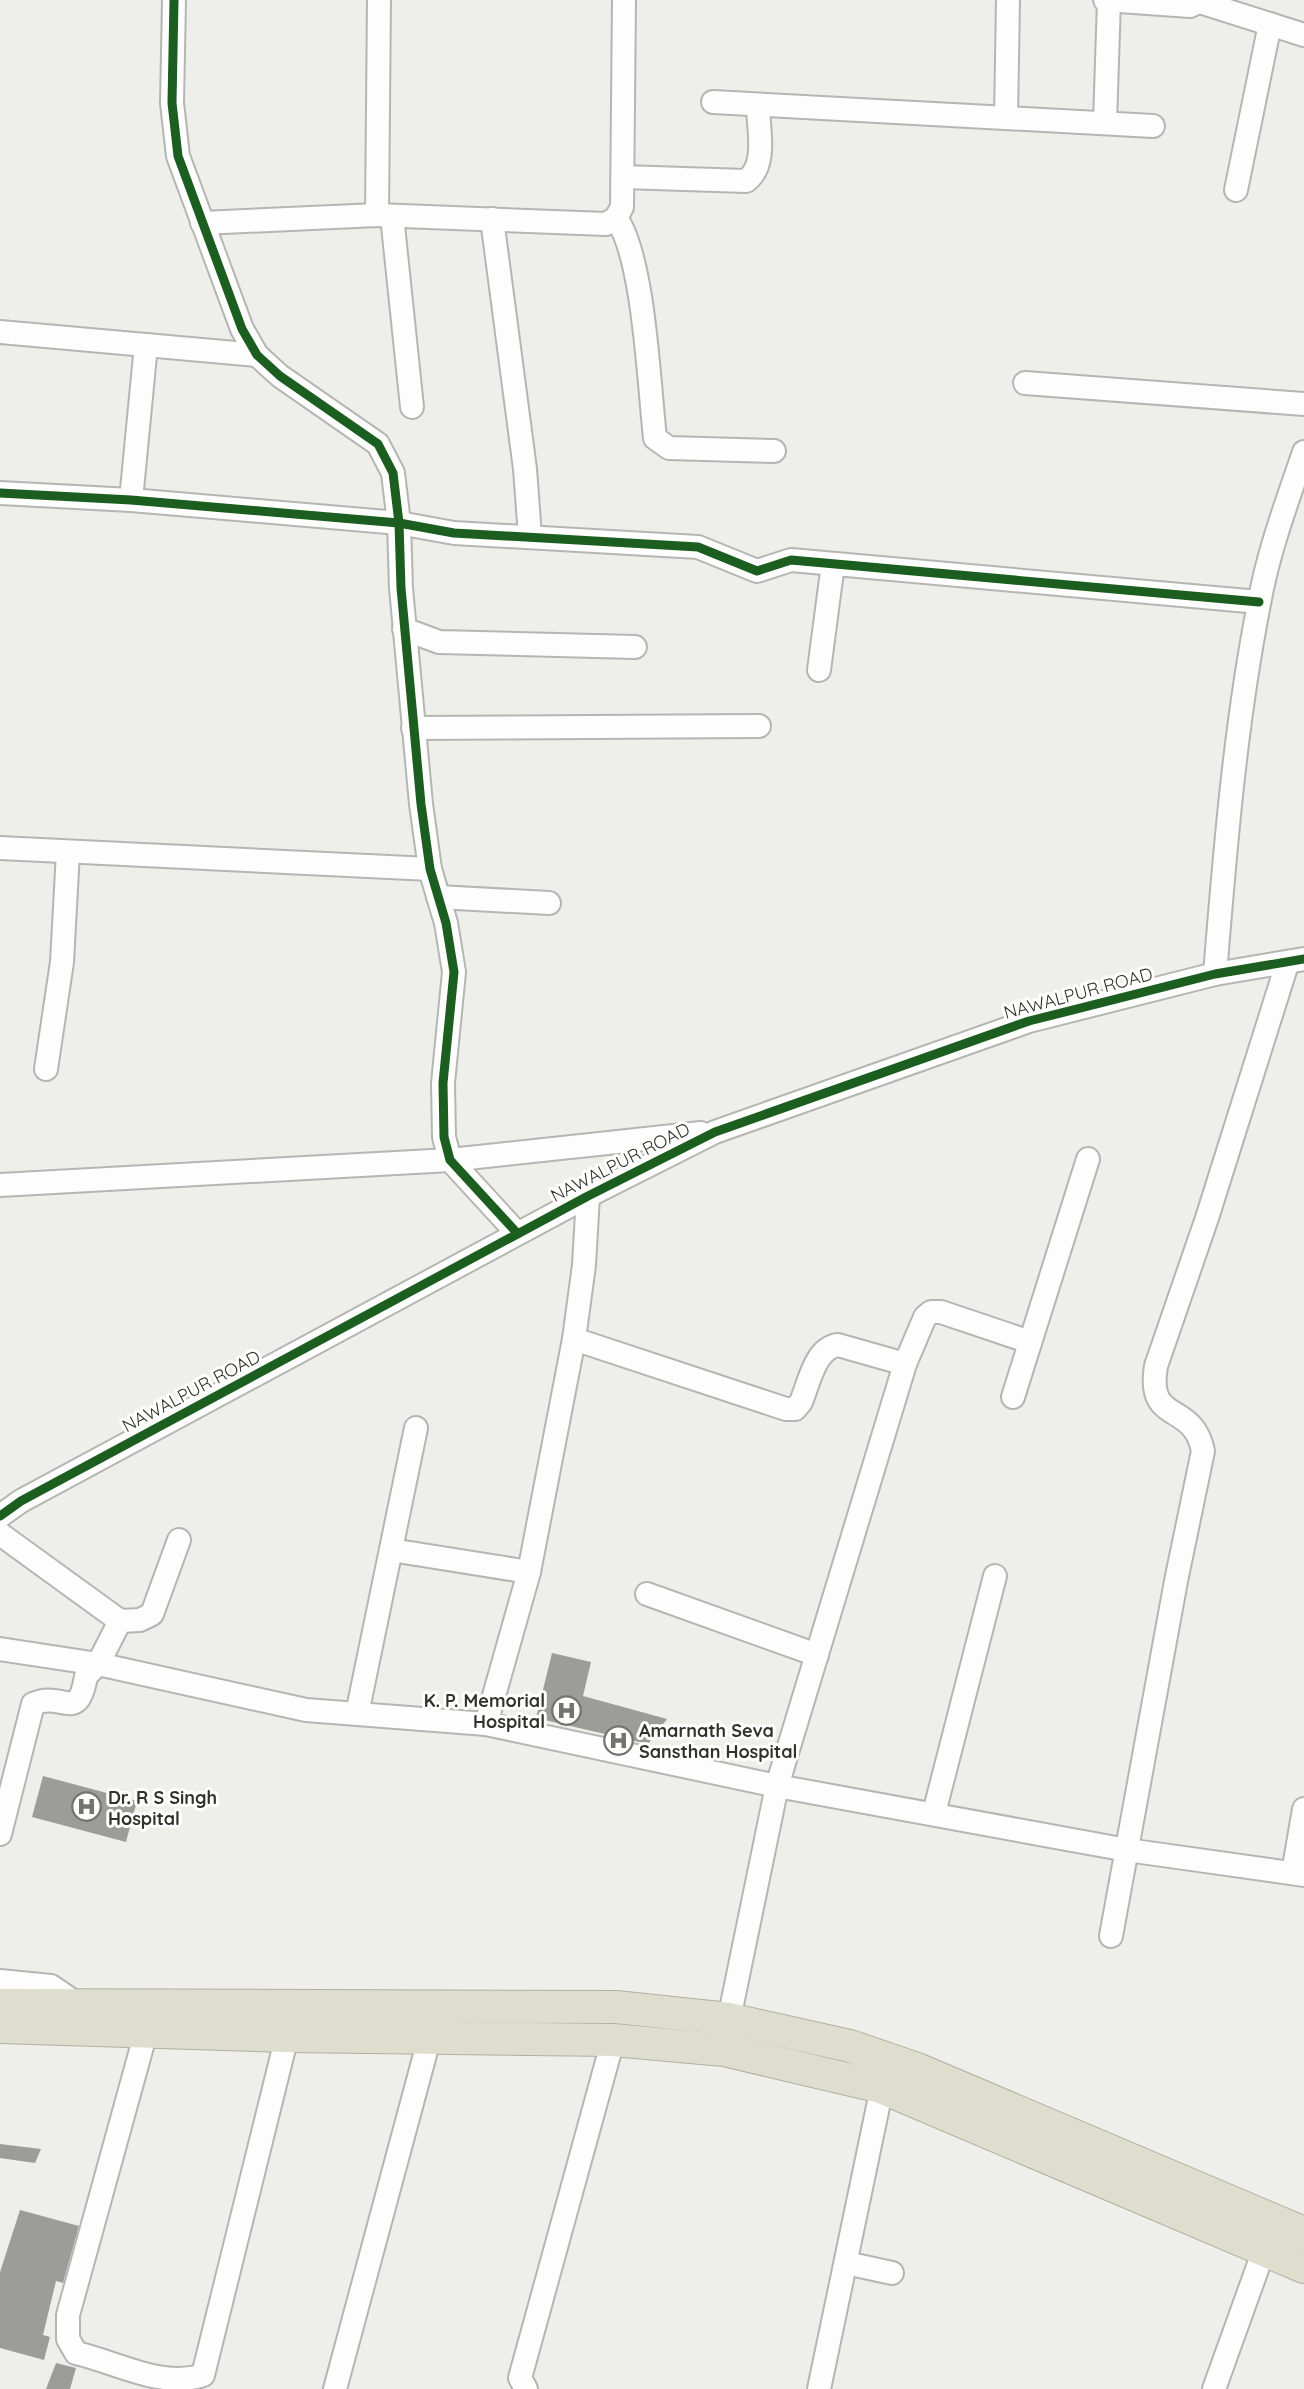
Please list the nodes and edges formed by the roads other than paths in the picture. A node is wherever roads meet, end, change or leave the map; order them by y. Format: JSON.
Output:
{"nodes":[{"id":1,"x":174,"y":0,"type":"edge"},
{"id":2,"x":380,"y":0,"type":"edge"},
{"id":3,"x":624,"y":0,"type":"edge"},
{"id":4,"x":1008,"y":0,"type":"edge"},
{"id":5,"x":1107,"y":0,"type":"edge"},
{"id":6,"x":1201,"y":1,"type":"edge"},
{"id":7,"x":1270,"y":24,"type":"junction"},
{"id":8,"x":1302,"y":27,"type":"edge"},
{"id":9,"x":713,"y":102,"type":"dead end"},
{"id":10,"x":758,"y":105,"type":"junction"},
{"id":11,"x":1006,"y":118,"type":"junction"},
{"id":12,"x":1105,"y":123,"type":"junction"},
{"id":13,"x":1153,"y":126,"type":"dead end"},
{"id":14,"x":623,"y":177,"type":"junction"},
{"id":15,"x":1236,"y":190,"type":"dead end"},
{"id":16,"x":384,"y":215,"type":"junction"},
{"id":17,"x":616,"y":218,"type":"junction"},
{"id":18,"x":492,"y":219,"type":"junction"},
{"id":19,"x":202,"y":223,"type":"junction"},
{"id":20,"x":0,"y":332,"type":"edge"},
{"id":21,"x":146,"y":345,"type":"junction"},
{"id":22,"x":257,"y":355,"type":"junction"},
{"id":23,"x":1025,"y":383,"type":"dead end"},
{"id":24,"x":1304,"y":404,"type":"edge"},
{"id":25,"x":412,"y":407,"type":"dead end"},
{"id":26,"x":774,"y":451,"type":"dead end"},
{"id":27,"x":1304,"y":452,"type":"edge"},
{"id":28,"x":0,"y":493,"type":"edge"},
{"id":29,"x":131,"y":500,"type":"junction"},
{"id":30,"x":399,"y":523,"type":"junction"},
{"id":31,"x":530,"y":536,"type":"junction"},
{"id":32,"x":833,"y":564,"type":"junction"},
{"id":33,"x":1259,"y":602,"type":"junction"},
{"id":34,"x":404,"y":629,"type":"junction"},
{"id":35,"x":635,"y":647,"type":"dead end"},
{"id":36,"x":819,"y":670,"type":"dead end"},
{"id":37,"x":759,"y":726,"type":"dead end"},
{"id":38,"x":413,"y":728,"type":"junction"},
{"id":39,"x":0,"y":848,"type":"edge"},
{"id":40,"x":69,"y":852,"type":"junction"},
{"id":41,"x":430,"y":869,"type":"junction"},
{"id":42,"x":438,"y":897,"type":"junction"},
{"id":43,"x":549,"y":903,"type":"dead end"},
{"id":44,"x":1295,"y":961,"type":"edge"},
{"id":45,"x":1215,"y":974,"type":"junction"},
{"id":46,"x":46,"y":1069,"type":"dead end"},
{"id":47,"x":715,"y":1132,"type":"junction"},
{"id":48,"x":1088,"y":1159,"type":"dead end"},
{"id":49,"x":450,"y":1160,"type":"junction"},
{"id":50,"x":0,"y":1185,"type":"edge"},
{"id":51,"x":588,"y":1196,"type":"junction"},
{"id":52,"x":517,"y":1233,"type":"junction"},
{"id":53,"x":574,"y":1339,"type":"junction"},
{"id":54,"x":1030,"y":1342,"type":"junction"},
{"id":55,"x":905,"y":1364,"type":"junction"},
{"id":56,"x":1013,"y":1397,"type":"dead end"},
{"id":57,"x":416,"y":1428,"type":"dead end"},
{"id":58,"x":0,"y":1516,"type":"edge"},
{"id":59,"x":0,"y":1534,"type":"edge"},
{"id":60,"x":179,"y":1540,"type":"dead end"},
{"id":61,"x":391,"y":1550,"type":"junction"},
{"id":62,"x":529,"y":1572,"type":"junction"},
{"id":63,"x":995,"y":1575,"type":"dead end"},
{"id":64,"x":647,"y":1594,"type":"dead end"},
{"id":65,"x":120,"y":1621,"type":"junction"},
{"id":66,"x":0,"y":1649,"type":"edge"},
{"id":67,"x":817,"y":1655,"type":"junction"},
{"id":68,"x":98,"y":1664,"type":"junction"},
{"id":69,"x":357,"y":1714,"type":"junction"},
{"id":70,"x":486,"y":1724,"type":"junction"},
{"id":71,"x":777,"y":1786,"type":"junction"},
{"id":72,"x":1304,"y":1809,"type":"edge"},
{"id":73,"x":934,"y":1813,"type":"junction"},
{"id":74,"x":0,"y":1834,"type":"edge"},
{"id":75,"x":1127,"y":1850,"type":"junction"},
{"id":76,"x":1299,"y":1874,"type":"edge"},
{"id":77,"x":1111,"y":1936,"type":"dead end"},
{"id":78,"x":0,"y":1981,"type":"edge"},
{"id":79,"x":0,"y":2005,"type":"edge"},
{"id":80,"x":72,"y":2017,"type":"junction"},
{"id":81,"x":729,"y":2019,"type":"junction"},
{"id":82,"x":0,"y":2027,"type":"edge"},
{"id":83,"x":146,"y":2032,"type":"junction"},
{"id":84,"x":287,"y":2036,"type":"junction"},
{"id":85,"x":430,"y":2036,"type":"junction"},
{"id":86,"x":0,"y":2040,"type":"edge"},
{"id":87,"x":613,"y":2040,"type":"junction"},
{"id":88,"x":885,"y":2073,"type":"junction"},
{"id":89,"x":1304,"y":2233,"type":"edge"},
{"id":90,"x":1264,"y":2250,"type":"junction"},
{"id":91,"x":846,"y":2263,"type":"junction"},
{"id":92,"x":1304,"y":2266,"type":"edge"},
{"id":93,"x":892,"y":2273,"type":"dead end"},
{"id":94,"x":335,"y":2389,"type":"edge"},
{"id":95,"x":524,"y":2389,"type":"edge"},
{"id":96,"x":819,"y":2389,"type":"edge"},
{"id":97,"x":1214,"y":2389,"type":"edge"}],
"edges":[{"from":1,"to":19,"type":"street"},
{"from":2,"to":16,"type":"street"},
{"from":3,"to":14,"type":"street"},
{"from":4,"to":11,"type":"street"},
{"from":5,"to":6,"type":"street"},
{"from":5,"to":12,"type":"street"},
{"from":6,"to":7,"type":"street"},
{"from":7,"to":8,"type":"street"},
{"from":7,"to":15,"type":"street"},
{"from":9,"to":10,"type":"street"},
{"from":10,"to":11,"type":"street"},
{"from":10,"to":14,"type":"street"},
{"from":11,"to":12,"type":"street"},
{"from":12,"to":13,"type":"street"},
{"from":14,"to":17,"type":"street"},
{"from":16,"to":18,"type":"street"},
{"from":16,"to":19,"type":"street"},
{"from":16,"to":25,"type":"street"},
{"from":17,"to":18,"type":"street"},
{"from":17,"to":26,"type":"street"},
{"from":18,"to":31,"type":"street"},
{"from":19,"to":22,"type":"street"},
{"from":20,"to":21,"type":"street"},
{"from":21,"to":22,"type":"street"},
{"from":21,"to":29,"type":"street"},
{"from":22,"to":30,"type":"street"},
{"from":23,"to":24,"type":"street"},
{"from":27,"to":33,"type":"street"},
{"from":28,"to":29,"type":"street"},
{"from":29,"to":30,"type":"street"},
{"from":30,"to":31,"type":"street"},
{"from":30,"to":34,"type":"street"},
{"from":31,"to":32,"type":"street"},
{"from":32,"to":33,"type":"street"},
{"from":32,"to":36,"type":"street"},
{"from":33,"to":45,"type":"street"},
{"from":34,"to":35,"type":"street"},
{"from":34,"to":38,"type":"street"},
{"from":37,"to":38,"type":"street"},
{"from":38,"to":41,"type":"street"},
{"from":39,"to":40,"type":"street"},
{"from":40,"to":41,"type":"street"},
{"from":40,"to":46,"type":"street"},
{"from":41,"to":42,"type":"street"},
{"from":42,"to":43,"type":"street"},
{"from":42,"to":49,"type":"street"},
{"from":44,"to":45,"type":"street","name":"NAWALPUR ROAD"},
{"from":44,"to":75,"type":"street"},
{"from":45,"to":47,"type":"street","name":"NAWALPUR ROAD"},
{"from":47,"to":49,"type":"street"},
{"from":47,"to":51,"type":"street","name":"NAWALPUR ROAD"},
{"from":48,"to":54,"type":"street"},
{"from":49,"to":50,"type":"street"},
{"from":49,"to":52,"type":"street"},
{"from":51,"to":52,"type":"street","name":"NAWALPUR ROAD"},
{"from":51,"to":53,"type":"street"},
{"from":52,"to":58,"type":"street","name":"NAWALPUR ROAD"},
{"from":53,"to":55,"type":"street"},
{"from":53,"to":62,"type":"street"},
{"from":54,"to":55,"type":"street"},
{"from":54,"to":56,"type":"street"},
{"from":55,"to":67,"type":"street"},
{"from":57,"to":61,"type":"street"},
{"from":59,"to":65,"type":"street"},
{"from":60,"to":65,"type":"street"},
{"from":61,"to":62,"type":"street"},
{"from":61,"to":69,"type":"street"},
{"from":62,"to":70,"type":"street"},
{"from":63,"to":73,"type":"street"},
{"from":64,"to":67,"type":"street"},
{"from":65,"to":68,"type":"street"},
{"from":66,"to":68,"type":"street"},
{"from":67,"to":71,"type":"street"},
{"from":68,"to":69,"type":"street"},
{"from":68,"to":74,"type":"street"},
{"from":69,"to":70,"type":"street"},
{"from":70,"to":71,"type":"street"},
{"from":71,"to":73,"type":"street"},
{"from":71,"to":81,"type":"street"},
{"from":72,"to":76,"type":"street"},
{"from":73,"to":75,"type":"street"},
{"from":75,"to":76,"type":"street"},
{"from":75,"to":77,"type":"street"},
{"from":78,"to":80,"type":"street"},
{"from":79,"to":80,"type":"highway"},
{"from":80,"to":81,"type":"highway"},
{"from":80,"to":82,"type":"highway"},
{"from":80,"to":83,"type":"highway"},
{"from":80,"to":86,"type":"street"},
{"from":81,"to":88,"type":"highway"},
{"from":83,"to":84,"type":"highway"},
{"from":83,"to":84,"type":"street"},
{"from":84,"to":85,"type":"highway"},
{"from":85,"to":87,"type":"highway"},
{"from":85,"to":94,"type":"street"},
{"from":87,"to":88,"type":"highway"},
{"from":87,"to":95,"type":"street"},
{"from":88,"to":89,"type":"highway"},
{"from":88,"to":90,"type":"highway"},
{"from":88,"to":91,"type":"street"},
{"from":90,"to":92,"type":"highway"},
{"from":90,"to":97,"type":"street"},
{"from":91,"to":93,"type":"street"},
{"from":91,"to":96,"type":"street"}]}
